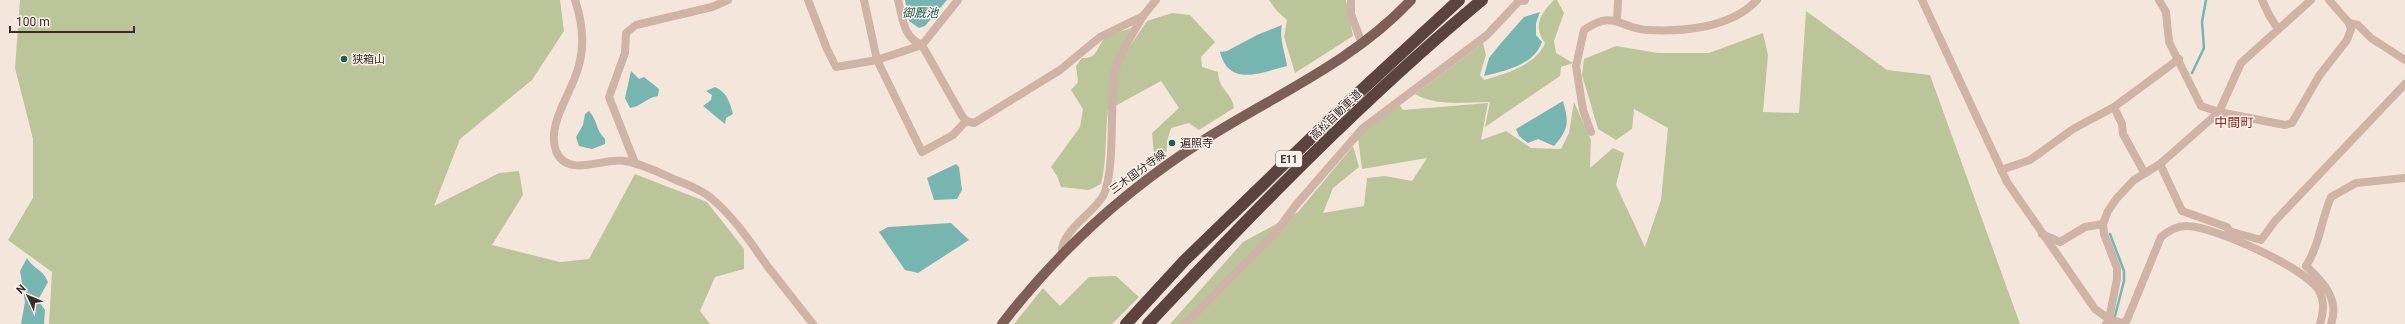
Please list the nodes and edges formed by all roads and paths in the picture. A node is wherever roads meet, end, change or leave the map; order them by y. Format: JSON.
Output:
{"nodes":[{"id":1,"x":575,"y":0,"type":"edge"},
{"id":2,"x":728,"y":0,"type":"edge"},
{"id":3,"x":808,"y":0,"type":"edge"},
{"id":4,"x":864,"y":0,"type":"edge"},
{"id":5,"x":898,"y":0,"type":"edge"},
{"id":6,"x":958,"y":0,"type":"edge"},
{"id":7,"x":1156,"y":0,"type":"edge"},
{"id":8,"x":1351,"y":0,"type":"edge"},
{"id":9,"x":1411,"y":0,"type":"edge"},
{"id":10,"x":1447,"y":0,"type":"edge"},
{"id":11,"x":1459,"y":0,"type":"edge"},
{"id":12,"x":1482,"y":0,"type":"edge"},
{"id":13,"x":1519,"y":0,"type":"edge"},
{"id":14,"x":1524,"y":0,"type":"edge"},
{"id":15,"x":1618,"y":0,"type":"edge"},
{"id":16,"x":1757,"y":0,"type":"edge"},
{"id":17,"x":1922,"y":0,"type":"edge"},
{"id":18,"x":2159,"y":0,"type":"edge"},
{"id":19,"x":2262,"y":0,"type":"edge"},
{"id":20,"x":2311,"y":0,"type":"edge"},
{"id":21,"x":2329,"y":0,"type":"edge"},
{"id":22,"x":1143,"y":16,"type":"junction"},
{"id":23,"x":1617,"y":20,"type":"junction"},
{"id":24,"x":2349,"y":23,"type":"junction"},
{"id":25,"x":2278,"y":29,"type":"junction"},
{"id":26,"x":1362,"y":44,"type":"junction"},
{"id":27,"x":922,"y":46,"type":"junction"},
{"id":28,"x":2179,"y":59,"type":"junction"},
{"id":29,"x":877,"y":60,"type":"junction"},
{"id":30,"x":2405,"y":60,"type":"edge"},
{"id":31,"x":2405,"y":84,"type":"edge"},
{"id":32,"x":2114,"y":107,"type":"junction"},
{"id":33,"x":1341,"y":109,"type":"junction"},
{"id":34,"x":2219,"y":112,"type":"junction"},
{"id":35,"x":966,"y":121,"type":"junction"},
{"id":36,"x":1591,"y":132,"type":"dead end"},
{"id":37,"x":634,"y":163,"type":"junction"},
{"id":38,"x":2160,"y":164,"type":"junction"},
{"id":39,"x":2001,"y":170,"type":"junction"},
{"id":40,"x":2144,"y":172,"type":"junction"},
{"id":41,"x":2405,"y":178,"type":"edge"},
{"id":42,"x":2103,"y":224,"type":"junction"},
{"id":43,"x":2042,"y":234,"type":"junction"},
{"id":44,"x":2228,"y":234,"type":"junction"},
{"id":45,"x":1062,"y":252,"type":"junction"},
{"id":46,"x":2114,"y":322,"type":"edge"},
{"id":47,"x":813,"y":324,"type":"edge"},
{"id":48,"x":1002,"y":324,"type":"edge"},
{"id":49,"x":1126,"y":324,"type":"edge"},
{"id":50,"x":1148,"y":324,"type":"edge"},
{"id":51,"x":1185,"y":324,"type":"edge"},
{"id":52,"x":2320,"y":324,"type":"edge"},
{"id":53,"x":2331,"y":324,"type":"edge"}],
"edges":[{"from":1,"to":37,"type":"street"},
{"from":2,"to":37,"type":"street"},
{"from":3,"to":29,"type":"street"},
{"from":4,"to":29,"type":"street"},
{"from":5,"to":27,"type":"street"},
{"from":6,"to":27,"type":"street"},
{"from":7,"to":22,"type":"street"},
{"from":8,"to":26,"type":"street"},
{"from":9,"to":26,"type":"main road","name":"三木国分寺線"},
{"from":10,"to":33,"type":"highway"},
{"from":11,"to":33,"type":"highway","name":"高松自動車道","number":"E11"},
{"from":12,"to":50,"type":"highway","name":"高松自動車道","number":"E11"},
{"from":13,"to":14,"type":"street"},
{"from":13,"to":51,"type":"street"},
{"from":15,"to":23,"type":"street"},
{"from":16,"to":23,"type":"street"},
{"from":17,"to":39,"type":"street"},
{"from":18,"to":28,"type":"street"},
{"from":19,"to":25,"type":"street"},
{"from":20,"to":25,"type":"street"},
{"from":21,"to":24,"type":"street"},
{"from":22,"to":35,"type":"street"},
{"from":22,"to":45,"type":"street"},
{"from":23,"to":36,"type":"street"},
{"from":24,"to":30,"type":"street"},
{"from":24,"to":34,"type":"street"},
{"from":25,"to":34,"type":"street"},
{"from":26,"to":45,"type":"main road","name":"三木国分寺線"},
{"from":27,"to":29,"type":"street"},
{"from":27,"to":35,"type":"street"},
{"from":28,"to":32,"type":"street"},
{"from":28,"to":34,"type":"street"},
{"from":29,"to":35,"type":"street"},
{"from":31,"to":44,"type":"street"},
{"from":32,"to":39,"type":"street"},
{"from":32,"to":40,"type":"street"},
{"from":33,"to":49,"type":"highway","name":"高松自動車道","number":"E11"},
{"from":34,"to":38,"type":"street"},
{"from":37,"to":47,"type":"street"},
{"from":38,"to":40,"type":"street"},
{"from":38,"to":44,"type":"street"},
{"from":39,"to":43,"type":"street"},
{"from":40,"to":42,"type":"street"},
{"from":41,"to":53,"type":"street"},
{"from":42,"to":43,"type":"street"},
{"from":42,"to":46,"type":"street"},
{"from":43,"to":46,"type":"street"},
{"from":44,"to":46,"type":"street"},
{"from":44,"to":52,"type":"street"},
{"from":45,"to":48,"type":"main road","name":"三木国分寺線"}]}
